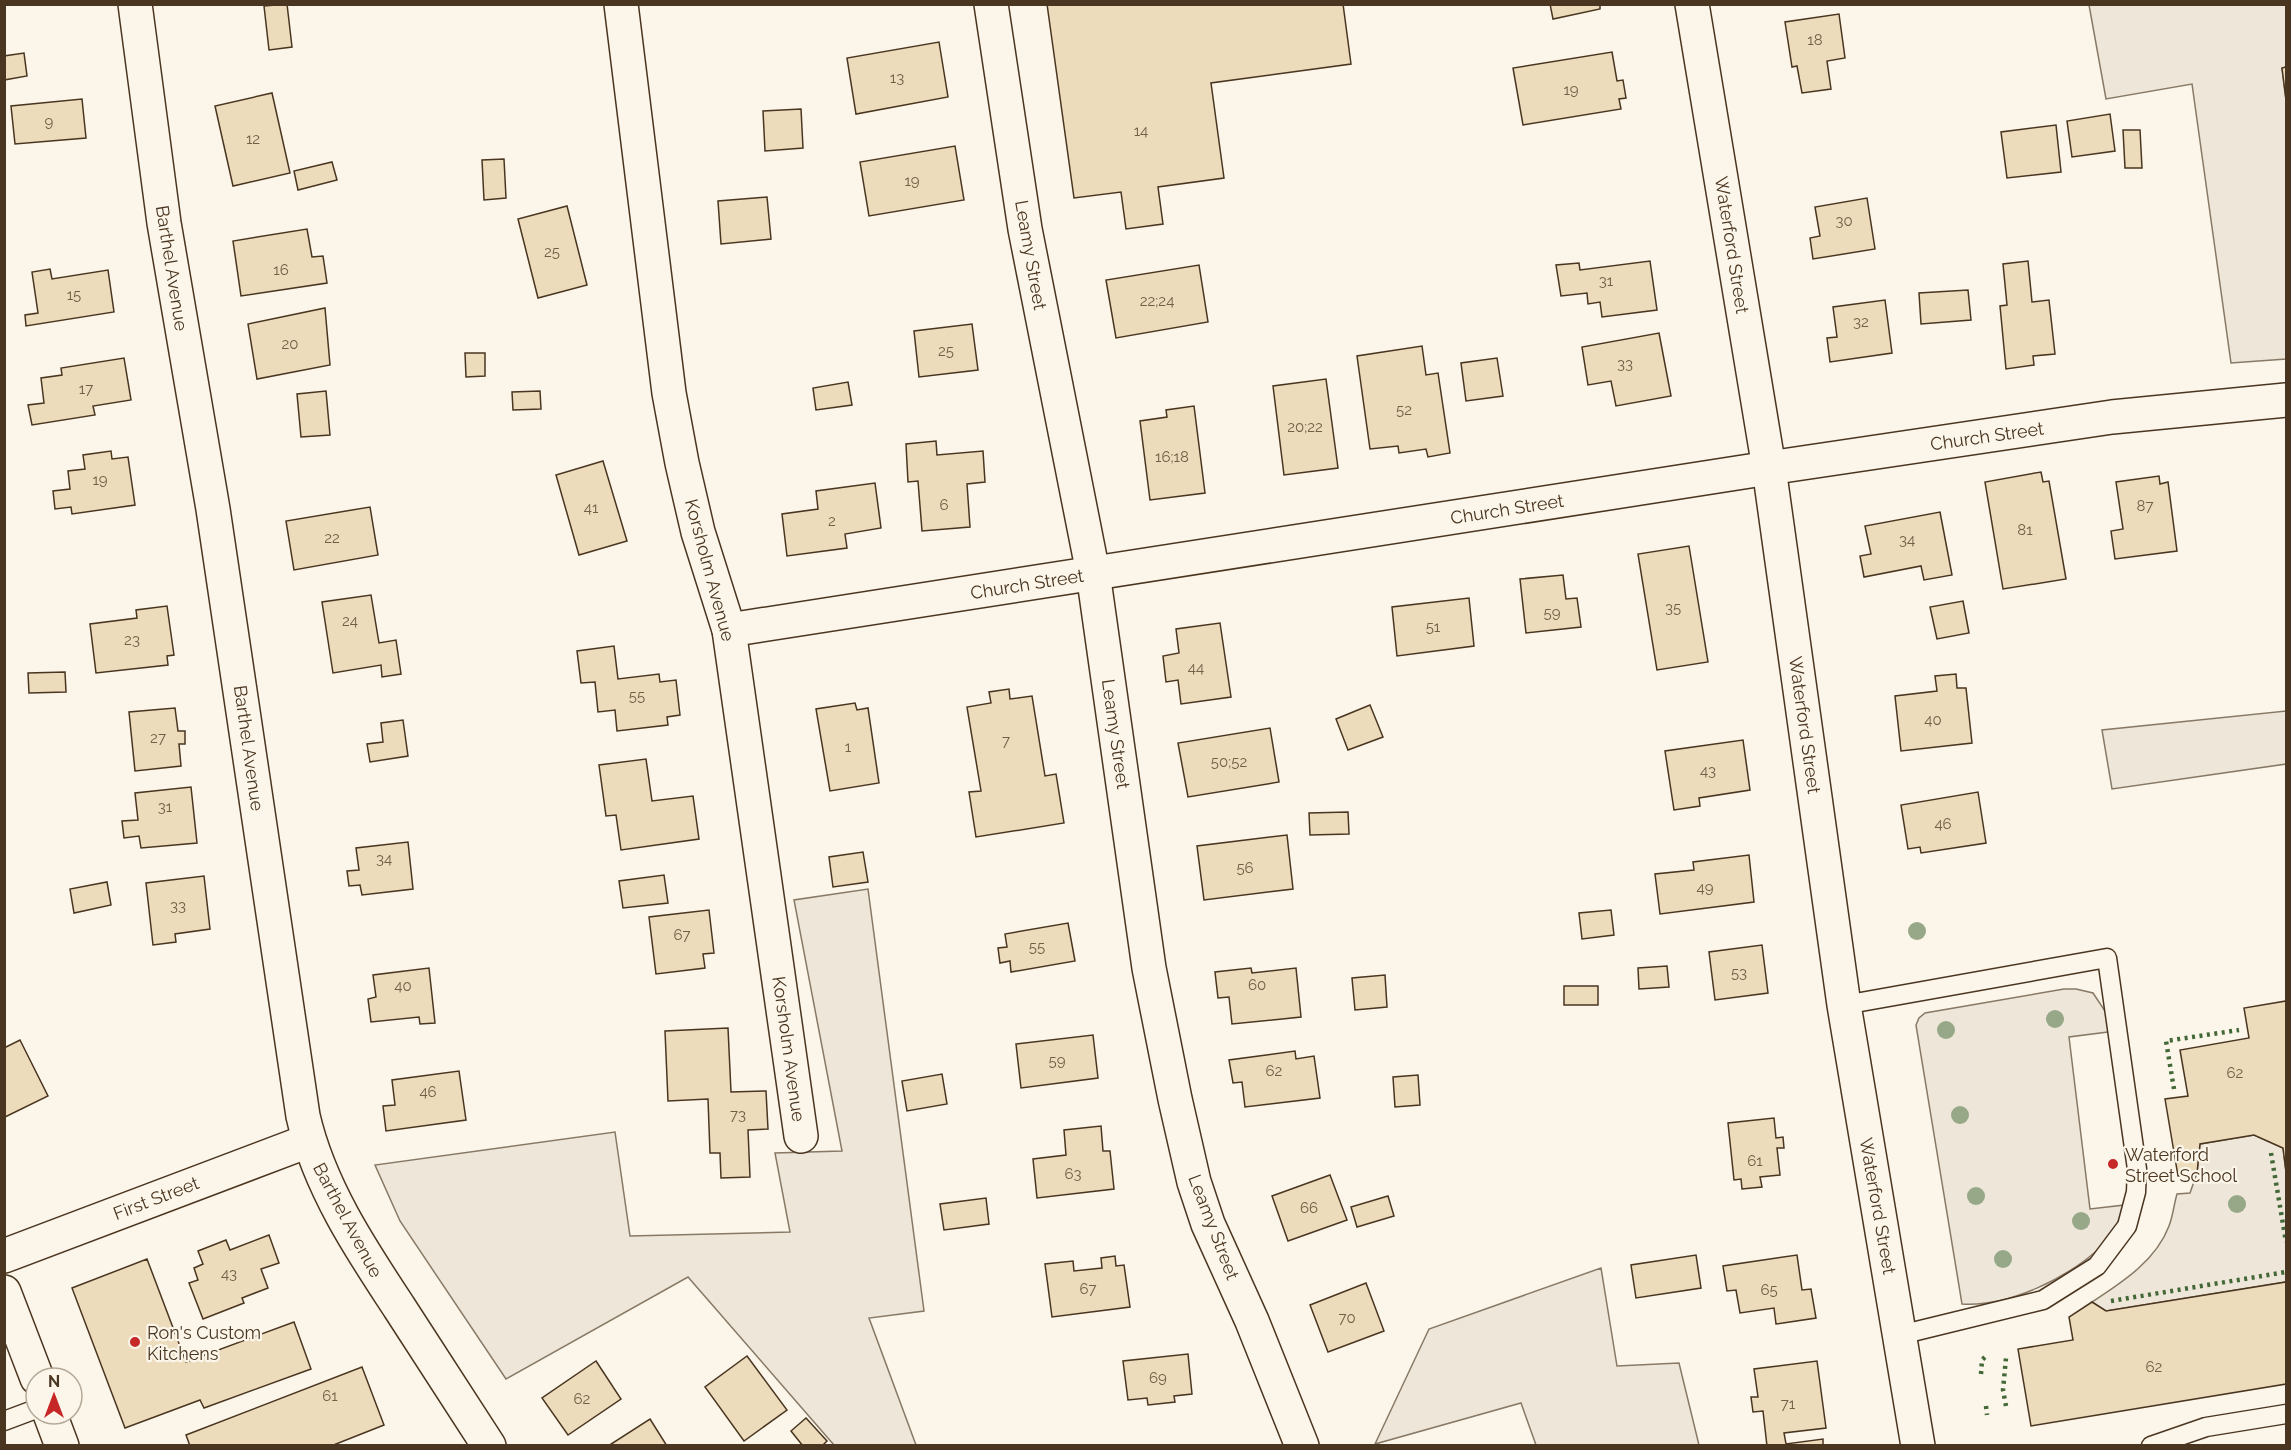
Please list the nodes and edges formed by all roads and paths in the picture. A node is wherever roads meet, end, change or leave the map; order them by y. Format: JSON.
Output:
{"nodes":[{"id":1,"x":135,"y":4,"type":"edge"},
{"id":2,"x":621,"y":4,"type":"edge"},
{"id":3,"x":991,"y":4,"type":"edge"},
{"id":4,"x":1692,"y":4,"type":"edge"},
{"id":5,"x":2286,"y":400,"type":"edge"},
{"id":6,"x":1770,"y":468,"type":"junction"},
{"id":7,"x":1093,"y":573,"type":"junction"},
{"id":8,"x":729,"y":630,"type":"junction"},
{"id":9,"x":1844,"y":1005,"type":"junction"},
{"id":10,"x":801,"y":1136,"type":"dead end"},
{"id":11,"x":308,"y":1141,"type":"junction"},
{"id":12,"x":4,"y":1256,"type":"edge"},
{"id":13,"x":4,"y":1292,"type":"edge"},
{"id":14,"x":1900,"y":1335,"type":"junction"},
{"id":15,"x":32,"y":1366,"type":"edge"},
{"id":16,"x":24,"y":1414,"type":"edge"},
{"id":17,"x":2286,"y":1414,"type":"edge"},
{"id":18,"x":4,"y":1421,"type":"edge"},
{"id":19,"x":54,"y":1426,"type":"edge"},
{"id":20,"x":62,"y":1446,"type":"edge"},
{"id":21,"x":489,"y":1446,"type":"edge"},
{"id":22,"x":1302,"y":1446,"type":"edge"},
{"id":23,"x":1918,"y":1446,"type":"edge"},
{"id":24,"x":2151,"y":1446,"type":"edge"}],
"edges":[{"from":1,"to":11,"type":"street","name":"Barthel Avenue"},
{"from":2,"to":8,"type":"street","name":"Korsholm Avenue"},
{"from":3,"to":7,"type":"street","name":"Leamy Street"},
{"from":4,"to":6,"type":"street","name":"Waterford Street"},
{"from":5,"to":6,"type":"street","name":"Church Street"},
{"from":6,"to":7,"type":"street","name":"Church Street"},
{"from":6,"to":9,"type":"street","name":"Waterford Street"},
{"from":7,"to":8,"type":"street","name":"Church Street"},
{"from":7,"to":22,"type":"street","name":"Leamy Street"},
{"from":8,"to":10,"type":"street","name":"Korsholm Avenue"},
{"from":9,"to":14,"type":"street","name":"Waterford Street"},
{"from":9,"to":14,"type":"lane"},
{"from":11,"to":12,"type":"street","name":"First Street"},
{"from":11,"to":21,"type":"street","name":"Barthel Avenue"},
{"from":13,"to":15,"type":"street"},
{"from":14,"to":23,"type":"street","name":"Waterford Street"},
{"from":16,"to":18,"type":"lane"},
{"from":17,"to":24,"type":"lane"},
{"from":19,"to":20,"type":"street"}]}
